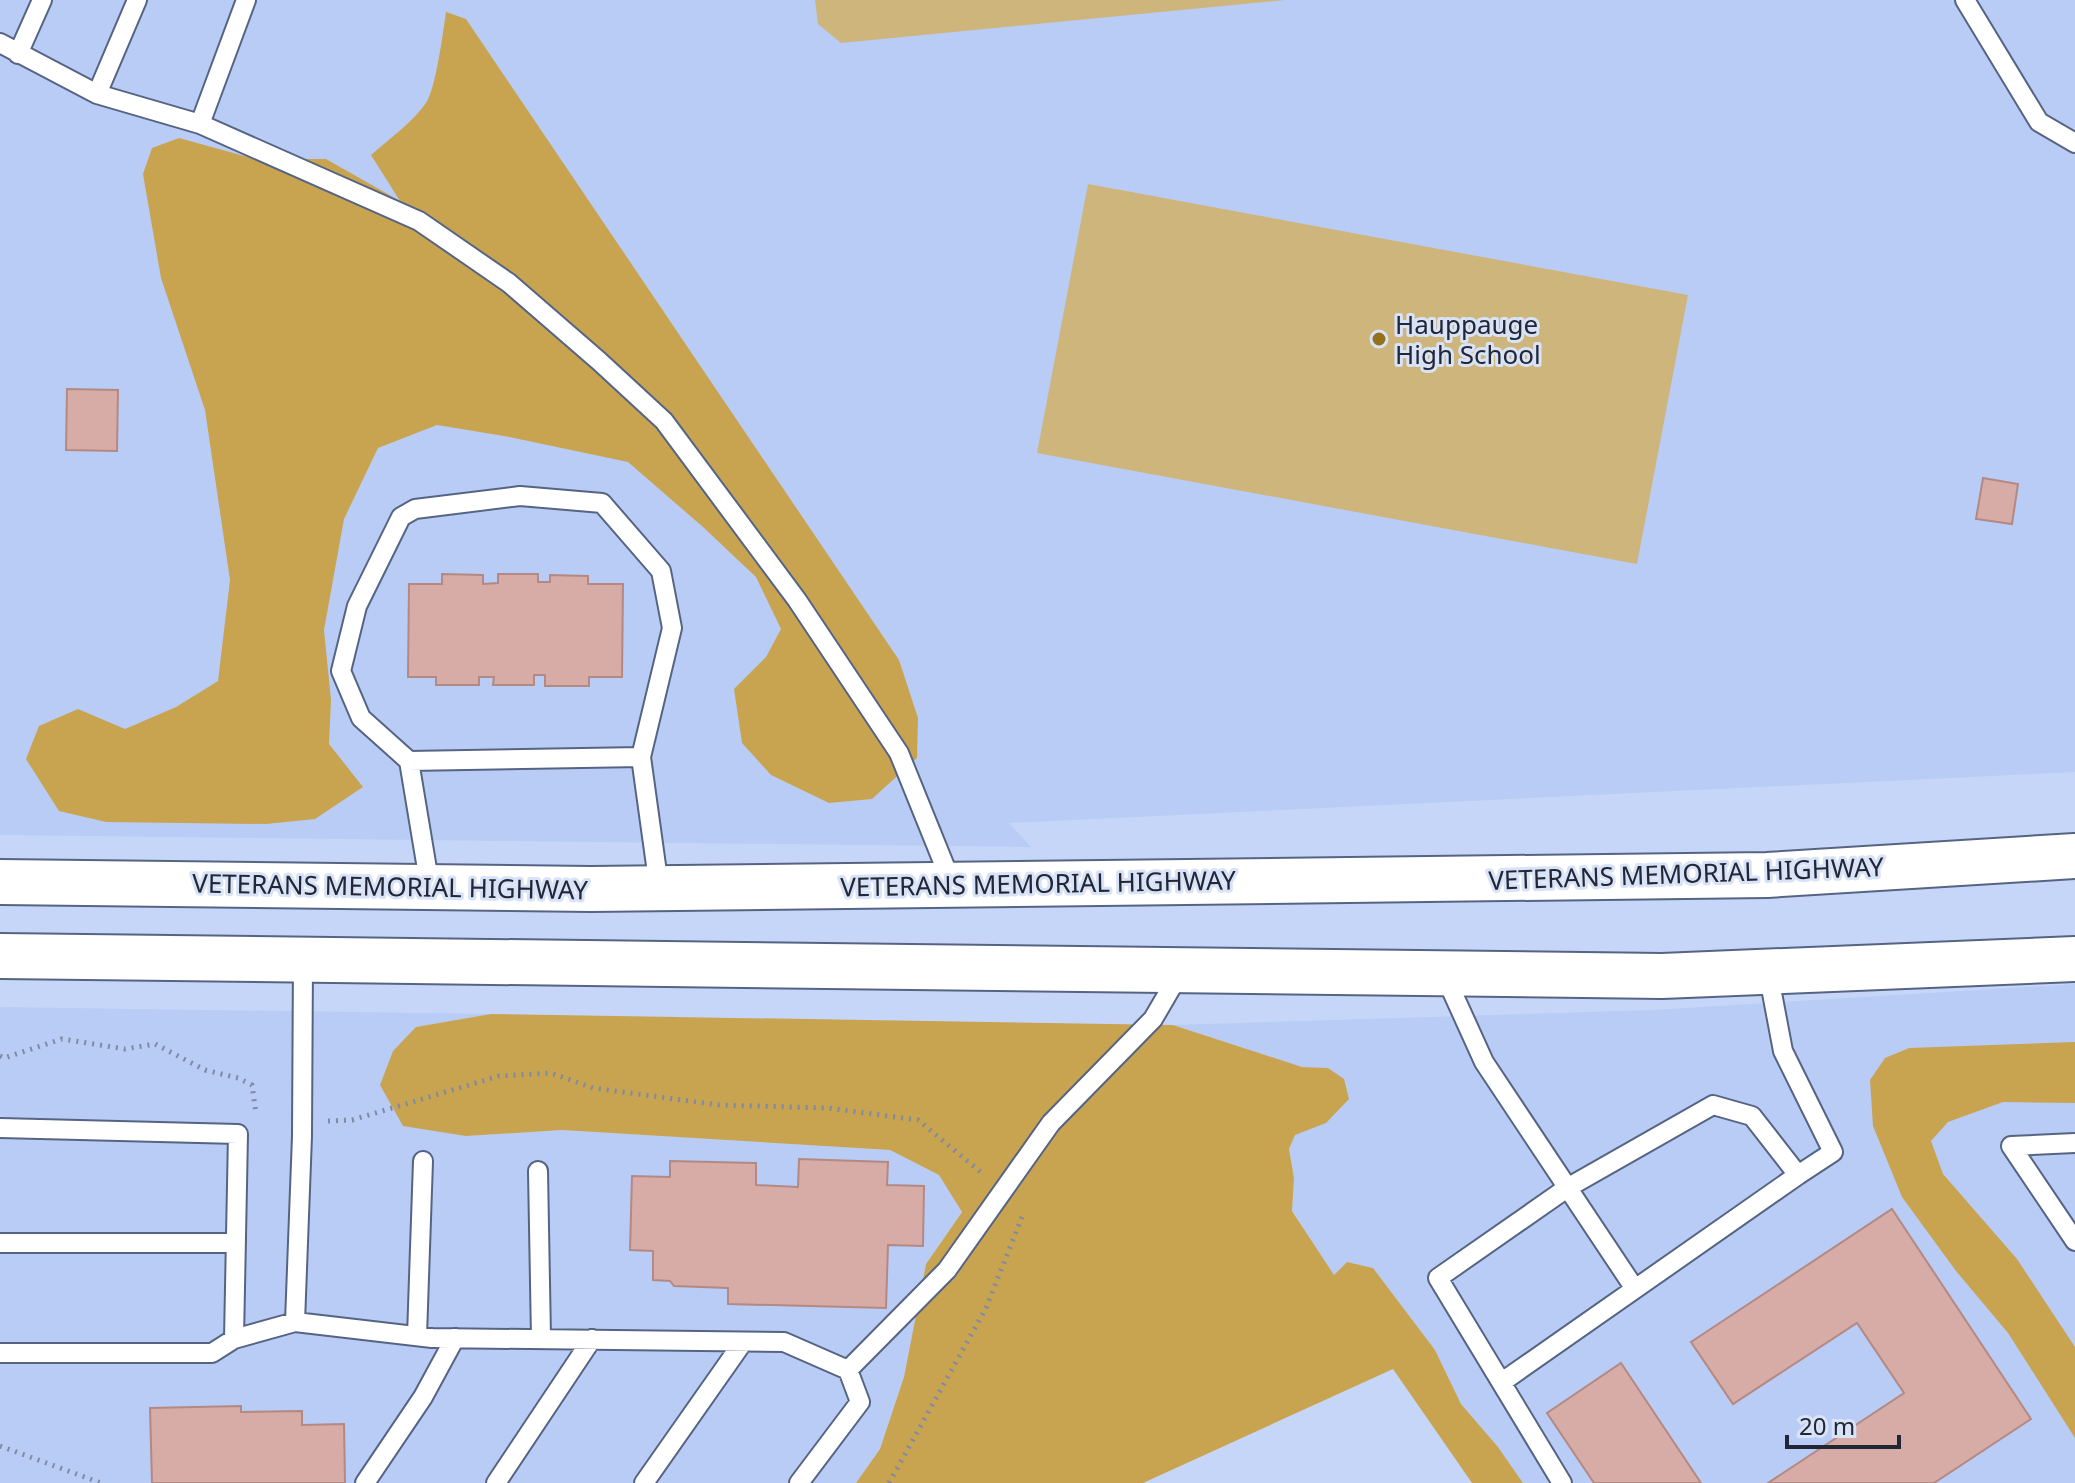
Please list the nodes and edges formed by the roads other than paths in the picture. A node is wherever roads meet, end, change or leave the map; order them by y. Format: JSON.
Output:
{"nodes":[{"id":1,"x":42,"y":0,"type":"edge"},
{"id":2,"x":137,"y":0,"type":"edge"},
{"id":3,"x":246,"y":0,"type":"edge"},
{"id":4,"x":1965,"y":0,"type":"edge"},
{"id":5,"x":0,"y":43,"type":"edge"},
{"id":6,"x":18,"y":54,"type":"junction"},
{"id":7,"x":97,"y":94,"type":"junction"},
{"id":8,"x":200,"y":124,"type":"junction"},
{"id":9,"x":2075,"y":143,"type":"edge"},
{"id":10,"x":641,"y":757,"type":"junction"},
{"id":11,"x":409,"y":761,"type":"junction"},
{"id":12,"x":2075,"y":856,"type":"edge"},
{"id":13,"x":0,"y":882,"type":"edge"},
{"id":14,"x":952,"y":884,"type":"junction"},
{"id":15,"x":430,"y":887,"type":"junction"},
{"id":16,"x":659,"y":887,"type":"junction"},
{"id":17,"x":0,"y":956,"type":"edge"},
{"id":18,"x":2075,"y":959,"type":"edge"},
{"id":19,"x":303,"y":960,"type":"junction"},
{"id":20,"x":1181,"y":971,"type":"junction"},
{"id":21,"x":1768,"y":972,"type":"junction"},
{"id":22,"x":1444,"y":974,"type":"junction"},
{"id":23,"x":0,"y":1128,"type":"edge"},
{"id":24,"x":2075,"y":1143,"type":"edge"},
{"id":25,"x":423,"y":1161,"type":"dead end"},
{"id":26,"x":538,"y":1171,"type":"dead end"},
{"id":27,"x":1798,"y":1175,"type":"junction"},
{"id":28,"x":1567,"y":1188,"type":"junction"},
{"id":29,"x":2075,"y":1241,"type":"edge"},
{"id":30,"x":0,"y":1243,"type":"edge"},
{"id":31,"x":236,"y":1243,"type":"junction"},
{"id":32,"x":1635,"y":1289,"type":"junction"},
{"id":33,"x":295,"y":1322,"type":"junction"},
{"id":34,"x":417,"y":1336,"type":"junction"},
{"id":35,"x":455,"y":1338,"type":"junction"},
{"id":36,"x":541,"y":1338,"type":"junction"},
{"id":37,"x":234,"y":1339,"type":"junction"},
{"id":38,"x":592,"y":1339,"type":"junction"},
{"id":39,"x":743,"y":1342,"type":"junction"},
{"id":40,"x":0,"y":1353,"type":"edge"},
{"id":41,"x":848,"y":1370,"type":"junction"},
{"id":42,"x":1502,"y":1382,"type":"junction"},
{"id":43,"x":365,"y":1483,"type":"edge"},
{"id":44,"x":496,"y":1483,"type":"edge"},
{"id":45,"x":644,"y":1483,"type":"edge"},
{"id":46,"x":799,"y":1483,"type":"edge"},
{"id":47,"x":1562,"y":1483,"type":"edge"}],
"edges":[{"from":1,"to":6,"type":"lane"},
{"from":2,"to":7,"type":"lane"},
{"from":3,"to":8,"type":"lane"},
{"from":4,"to":9,"type":"lane"},
{"from":5,"to":6,"type":"lane"},
{"from":6,"to":7,"type":"lane"},
{"from":7,"to":8,"type":"lane"},
{"from":8,"to":14,"type":"lane"},
{"from":10,"to":11,"type":"lane"},
{"from":10,"to":11,"type":"lane"},
{"from":10,"to":16,"type":"lane"},
{"from":11,"to":15,"type":"lane"},
{"from":12,"to":14,"type":"highway","name":"VETERANS MEMORIAL HIGHWAY"},
{"from":13,"to":15,"type":"highway","name":"VETERANS MEMORIAL HIGHWAY"},
{"from":14,"to":16,"type":"highway","name":"VETERANS MEMORIAL HIGHWAY"},
{"from":15,"to":16,"type":"highway","name":"VETERANS MEMORIAL HIGHWAY"},
{"from":17,"to":19,"type":"highway"},
{"from":18,"to":21,"type":"highway"},
{"from":19,"to":20,"type":"highway"},
{"from":19,"to":33,"type":"lane"},
{"from":20,"to":22,"type":"highway"},
{"from":20,"to":41,"type":"lane"},
{"from":21,"to":22,"type":"highway"},
{"from":21,"to":27,"type":"lane"},
{"from":22,"to":28,"type":"lane"},
{"from":23,"to":31,"type":"lane"},
{"from":24,"to":29,"type":"lane"},
{"from":25,"to":34,"type":"lane"},
{"from":26,"to":36,"type":"lane"},
{"from":27,"to":28,"type":"lane"},
{"from":27,"to":32,"type":"lane"},
{"from":28,"to":32,"type":"lane"},
{"from":28,"to":42,"type":"lane"},
{"from":30,"to":31,"type":"lane"},
{"from":31,"to":37,"type":"lane"},
{"from":32,"to":42,"type":"lane"},
{"from":33,"to":34,"type":"lane"},
{"from":33,"to":37,"type":"lane"},
{"from":34,"to":35,"type":"lane"},
{"from":35,"to":36,"type":"lane"},
{"from":35,"to":43,"type":"lane"},
{"from":36,"to":38,"type":"lane"},
{"from":37,"to":40,"type":"lane"},
{"from":38,"to":39,"type":"lane"},
{"from":38,"to":44,"type":"lane"},
{"from":39,"to":41,"type":"lane"},
{"from":39,"to":45,"type":"lane"},
{"from":41,"to":46,"type":"lane"},
{"from":42,"to":47,"type":"lane"}]}
